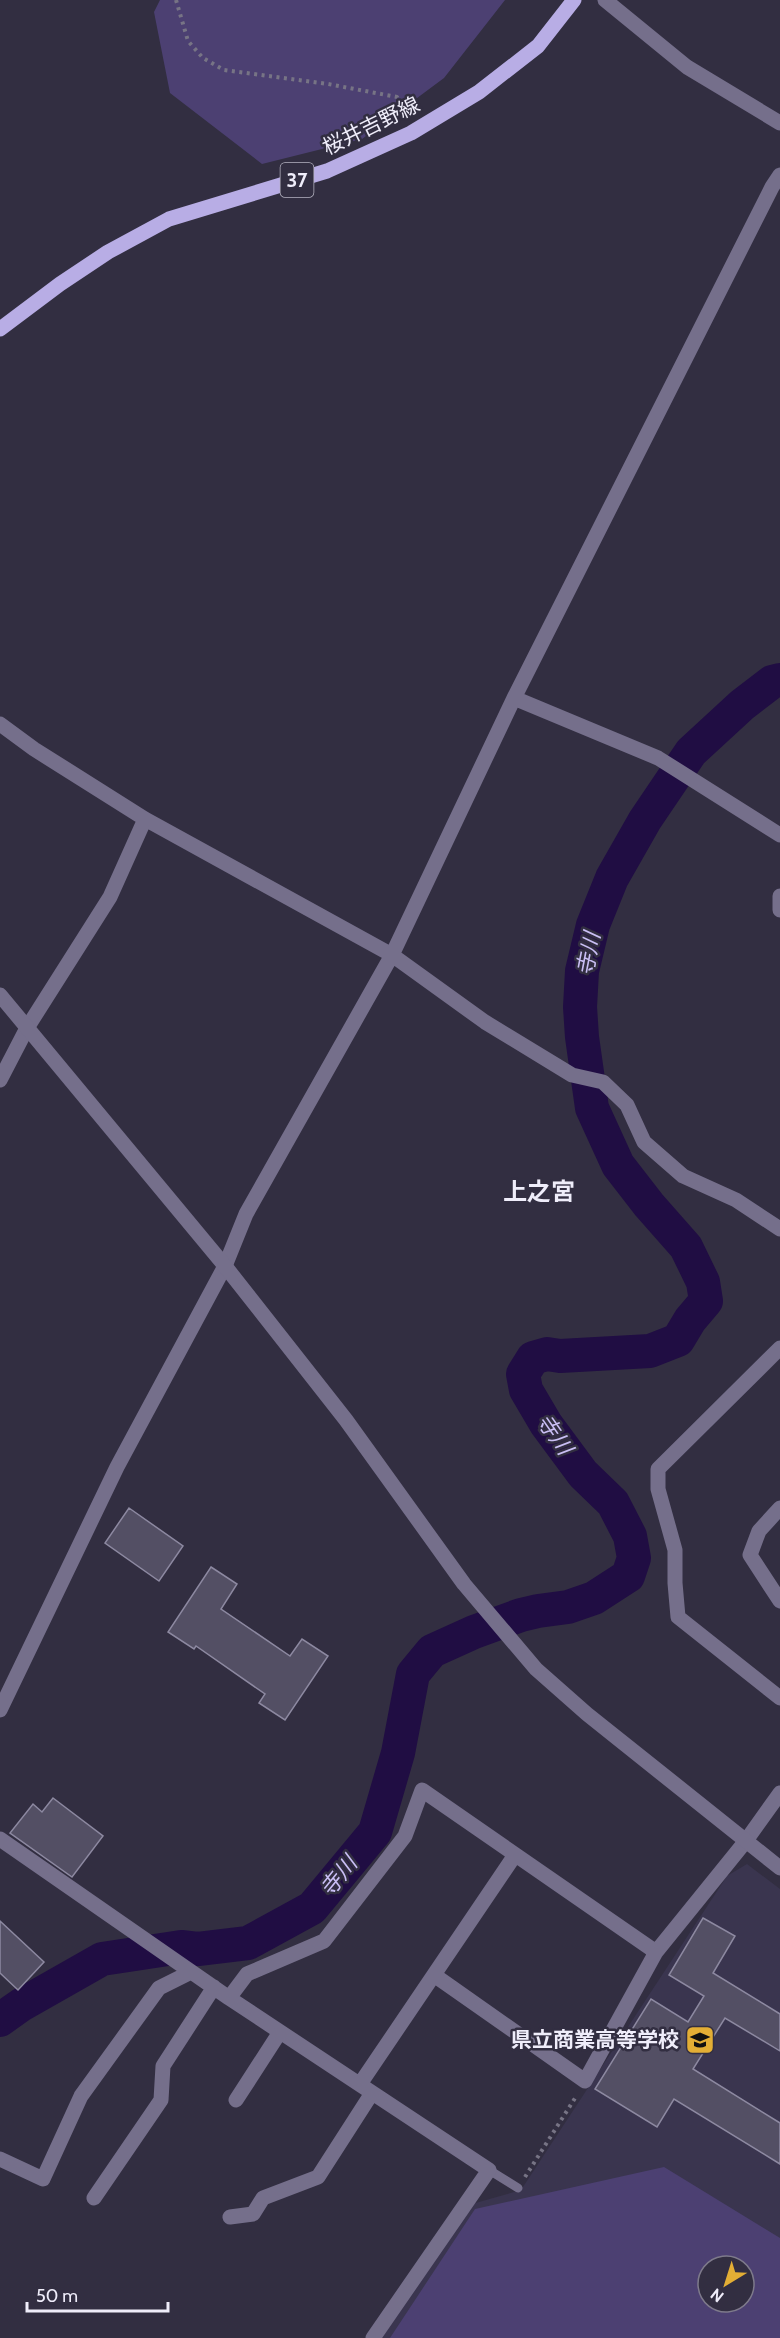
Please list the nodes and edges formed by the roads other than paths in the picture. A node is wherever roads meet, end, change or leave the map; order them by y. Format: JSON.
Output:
{"nodes":[{"id":1,"x":574,"y":0,"type":"edge"},
{"id":2,"x":605,"y":0,"type":"edge"},
{"id":3,"x":780,"y":123,"type":"edge"},
{"id":4,"x":780,"y":175,"type":"edge"},
{"id":5,"x":0,"y":329,"type":"edge"},
{"id":6,"x":514,"y":698,"type":"junction"},
{"id":7,"x":0,"y":724,"type":"edge"},
{"id":8,"x":145,"y":819,"type":"junction"},
{"id":9,"x":780,"y":835,"type":"edge"},
{"id":10,"x":780,"y":896,"type":"edge"},
{"id":11,"x":780,"y":910,"type":"edge"},
{"id":12,"x":392,"y":955,"type":"junction"},
{"id":13,"x":0,"y":995,"type":"edge"},
{"id":14,"x":27,"y":1028,"type":"junction"},
{"id":15,"x":0,"y":1080,"type":"edge"},
{"id":16,"x":780,"y":1228,"type":"edge"},
{"id":17,"x":225,"y":1266,"type":"junction"},
{"id":18,"x":780,"y":1348,"type":"edge"},
{"id":19,"x":780,"y":1508,"type":"edge"},
{"id":20,"x":780,"y":1600,"type":"edge"},
{"id":21,"x":780,"y":1698,"type":"edge"},
{"id":22,"x":0,"y":1710,"type":"edge"},
{"id":23,"x":780,"y":1793,"type":"edge"},
{"id":24,"x":0,"y":1839,"type":"edge"},
{"id":25,"x":745,"y":1842,"type":"junction"},
{"id":26,"x":515,"y":1855,"type":"junction"},
{"id":27,"x":780,"y":1868,"type":"edge"},
{"id":28,"x":656,"y":1952,"type":"junction"},
{"id":29,"x":191,"y":1972,"type":"junction"},
{"id":30,"x":434,"y":1975,"type":"junction"},
{"id":31,"x":213,"y":1987,"type":"junction"},
{"id":32,"x":229,"y":1998,"type":"junction"},
{"id":33,"x":280,"y":2032,"type":"junction"},
{"id":34,"x":366,"y":2089,"type":"junction"},
{"id":35,"x":237,"y":2100,"type":"dead end"},
{"id":36,"x":0,"y":2159,"type":"edge"},
{"id":37,"x":489,"y":2170,"type":"junction"},
{"id":38,"x":518,"y":2188,"type":"road end"},
{"id":39,"x":94,"y":2199,"type":"dead end"},
{"id":40,"x":230,"y":2217,"type":"dead end"},
{"id":41,"x":373,"y":2338,"type":"edge"}],
"edges":[{"from":1,"to":5,"type":"main road","name":"桜井吉野線","number":"37"},
{"from":2,"to":3,"type":"street"},
{"from":4,"to":6,"type":"street"},
{"from":6,"to":9,"type":"street"},
{"from":6,"to":12,"type":"street"},
{"from":7,"to":8,"type":"street"},
{"from":8,"to":12,"type":"street"},
{"from":8,"to":14,"type":"street"},
{"from":10,"to":11,"type":"street"},
{"from":12,"to":16,"type":"street"},
{"from":12,"to":17,"type":"street"},
{"from":13,"to":14,"type":"street"},
{"from":14,"to":15,"type":"street"},
{"from":14,"to":17,"type":"street"},
{"from":17,"to":22,"type":"street"},
{"from":17,"to":25,"type":"street"},
{"from":18,"to":21,"type":"street"},
{"from":19,"to":20,"type":"street"},
{"from":23,"to":25,"type":"street"},
{"from":24,"to":29,"type":"street"},
{"from":25,"to":27,"type":"street"},
{"from":25,"to":28,"type":"street"},
{"from":26,"to":28,"type":"street"},
{"from":26,"to":30,"type":"street"},
{"from":26,"to":32,"type":"street"},
{"from":28,"to":30,"type":"street"},
{"from":29,"to":31,"type":"street"},
{"from":29,"to":36,"type":"street"},
{"from":30,"to":34,"type":"street"},
{"from":31,"to":32,"type":"street"},
{"from":31,"to":39,"type":"street"},
{"from":32,"to":33,"type":"street"},
{"from":33,"to":34,"type":"street"},
{"from":33,"to":35,"type":"street"},
{"from":34,"to":37,"type":"street"},
{"from":34,"to":40,"type":"street"},
{"from":37,"to":38,"type":"lane"},
{"from":37,"to":41,"type":"street"}]}
